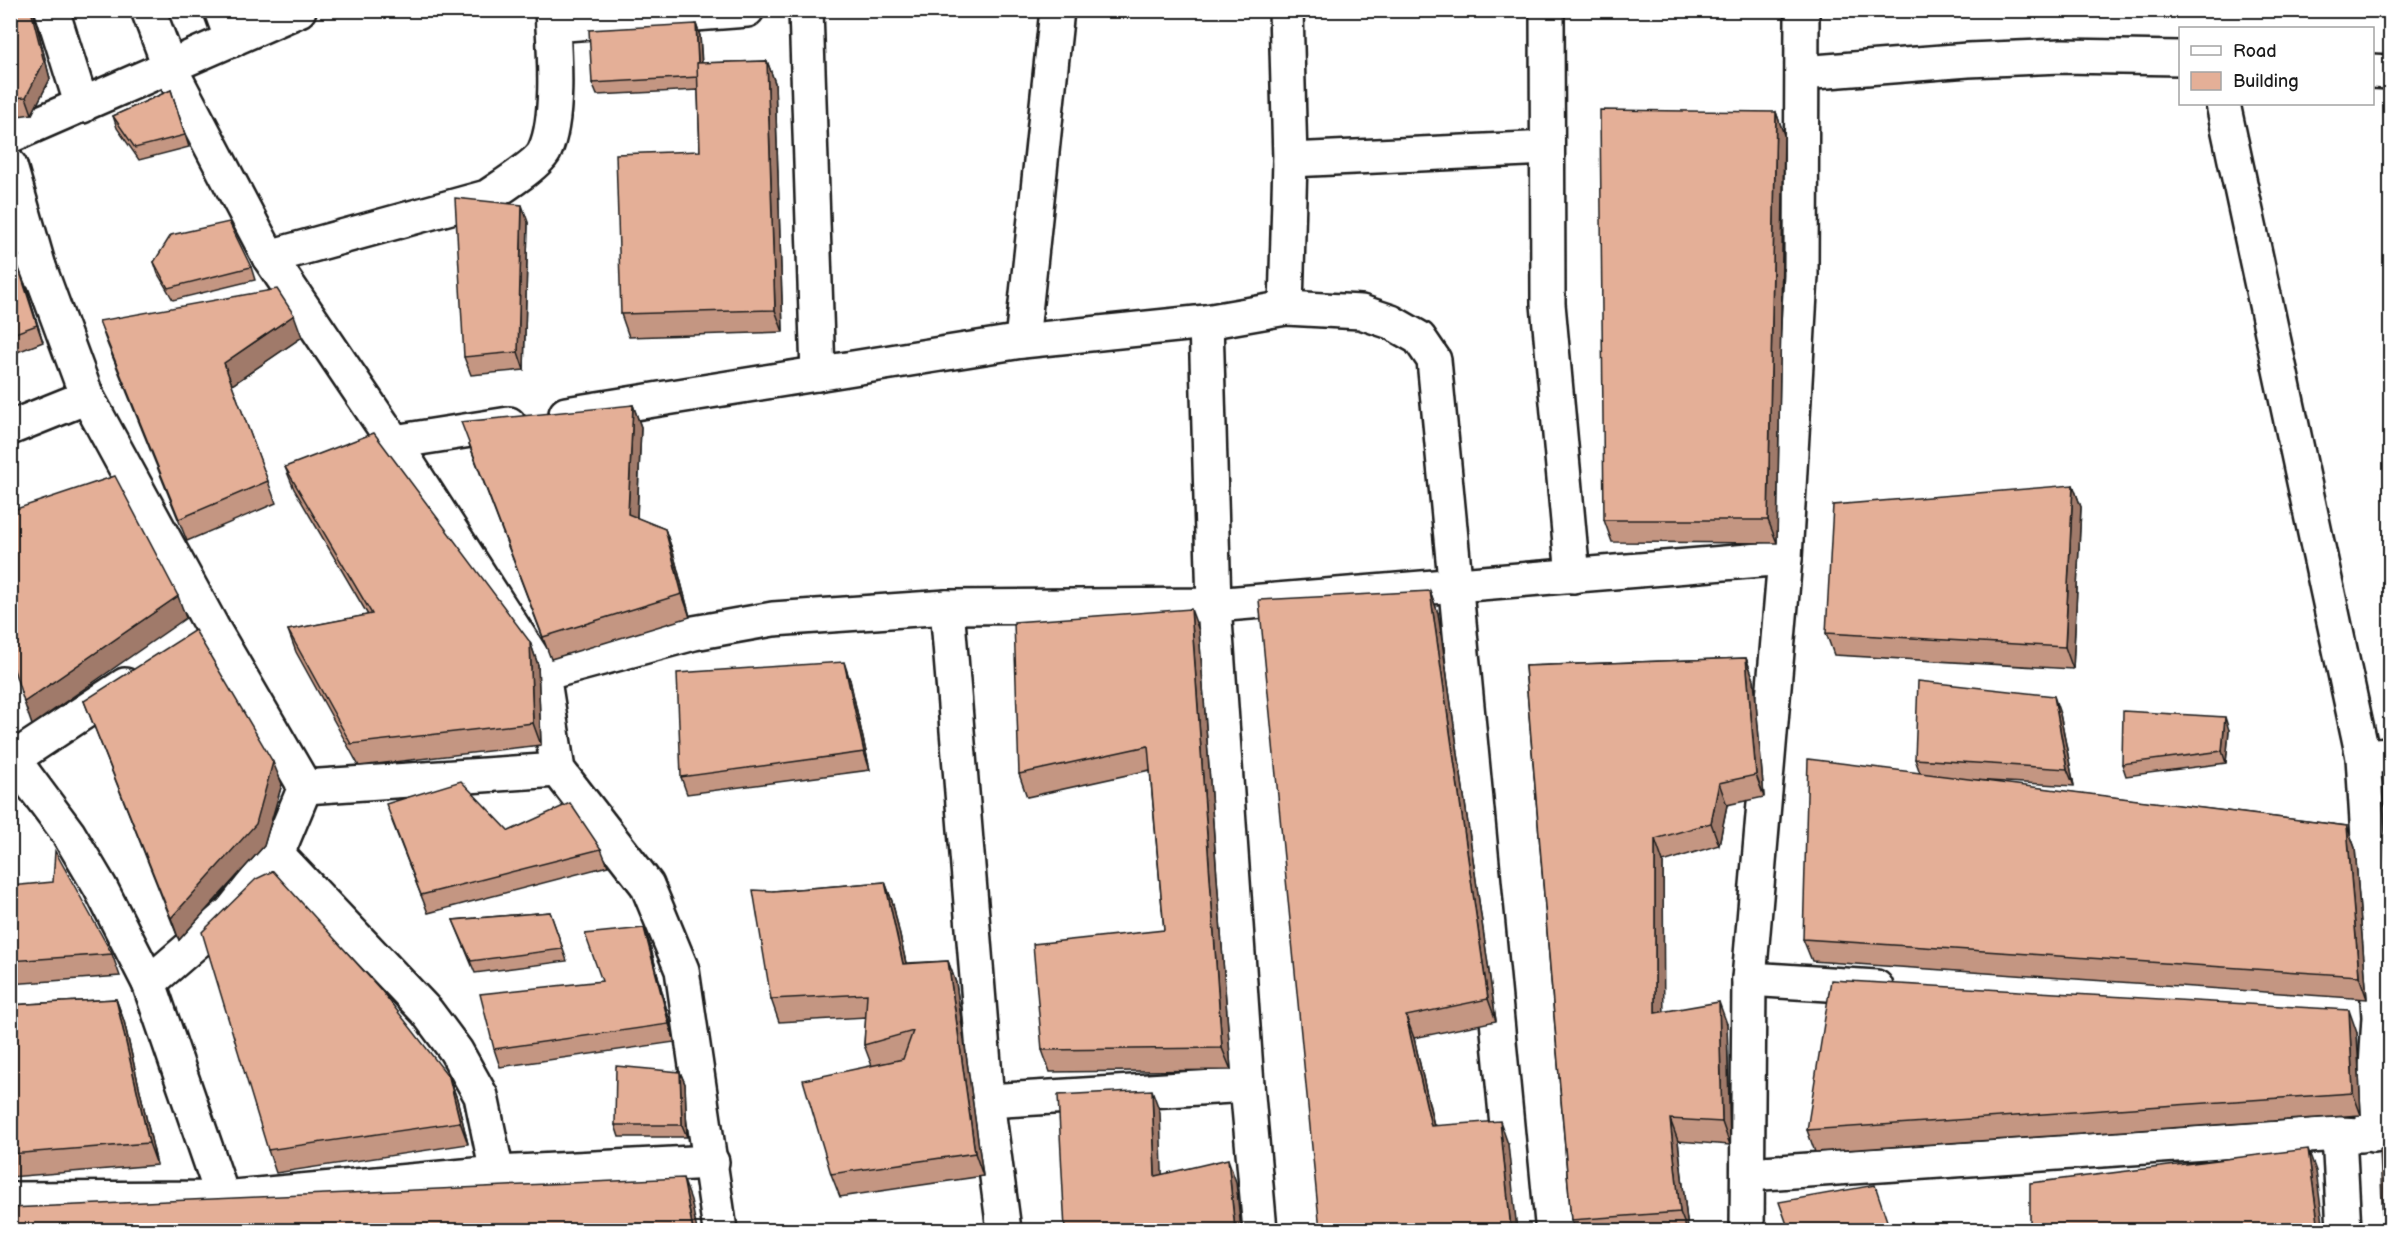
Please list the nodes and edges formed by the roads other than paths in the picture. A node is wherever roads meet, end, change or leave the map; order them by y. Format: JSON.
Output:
{"nodes":[{"id":1,"x":52,"y":10,"type":"edge"},
{"id":2,"x":148,"y":10,"type":"edge"},
{"id":3,"x":747,"y":10,"type":"edge"},
{"id":4,"x":806,"y":10,"type":"edge"},
{"id":5,"x":1057,"y":10,"type":"edge"},
{"id":6,"x":1286,"y":10,"type":"edge"},
{"id":7,"x":1547,"y":10,"type":"edge"},
{"id":8,"x":1802,"y":10,"type":"edge"},
{"id":9,"x":295,"y":11,"type":"edge"},
{"id":10,"x":552,"y":18,"type":"edge"},
{"id":11,"x":226,"y":25,"type":"edge"},
{"id":12,"x":2179,"y":58,"type":"edge"},
{"id":13,"x":170,"y":68,"type":"junction"},
{"id":14,"x":2374,"y":70,"type":"edge"},
{"id":15,"x":2391,"y":72,"type":"edge"},
{"id":16,"x":1802,"y":73,"type":"junction"},
{"id":17,"x":2223,"y":105,"type":"edge"},
{"id":18,"x":82,"y":106,"type":"junction"},
{"id":19,"x":10,"y":136,"type":"edge"},
{"id":20,"x":1547,"y":148,"type":"junction"},
{"id":21,"x":1290,"y":160,"type":"junction"},
{"id":22,"x":10,"y":166,"type":"edge"},
{"id":23,"x":269,"y":257,"type":"junction"},
{"id":24,"x":25,"y":270,"type":"edge"},
{"id":25,"x":1286,"y":308,"type":"junction"},
{"id":26,"x":1206,"y":322,"type":"junction"},
{"id":27,"x":1023,"y":340,"type":"junction"},
{"id":28,"x":818,"y":374,"type":"junction"},
{"id":29,"x":87,"y":397,"type":"junction"},
{"id":30,"x":10,"y":428,"type":"edge"},
{"id":31,"x":394,"y":442,"type":"junction"},
{"id":32,"x":1785,"y":558,"type":"junction"},
{"id":33,"x":1574,"y":576,"type":"junction"},
{"id":34,"x":1455,"y":588,"type":"junction"},
{"id":35,"x":1214,"y":606,"type":"junction"},
{"id":36,"x":947,"y":607,"type":"junction"},
{"id":37,"x":212,"y":627,"type":"junction"},
{"id":38,"x":182,"y":647,"type":"edge"},
{"id":39,"x":152,"y":667,"type":"edge"},
{"id":40,"x":543,"y":674,"type":"junction"},
{"id":41,"x":2377,"y":756,"type":"edge"},
{"id":42,"x":11,"y":757,"type":"edge"},
{"id":43,"x":558,"y":770,"type":"junction"},
{"id":44,"x":305,"y":787,"type":"junction"},
{"id":45,"x":278,"y":854,"type":"junction"},
{"id":46,"x":1749,"y":979,"type":"junction"},
{"id":47,"x":149,"y":983,"type":"junction"},
{"id":48,"x":1904,"y":988,"type":"edge"},
{"id":49,"x":2343,"y":1014,"type":"edge"},
{"id":50,"x":2385,"y":1016,"type":"edge"},
{"id":51,"x":1247,"y":1085,"type":"junction"},
{"id":52,"x":987,"y":1101,"type":"junction"},
{"id":53,"x":2339,"y":1134,"type":"junction"},
{"id":54,"x":2381,"y":1134,"type":"edge"},
{"id":55,"x":712,"y":1162,"type":"junction"},
{"id":56,"x":497,"y":1173,"type":"junction"},
{"id":57,"x":1748,"y":1174,"type":"junction"},
{"id":58,"x":223,"y":1198,"type":"junction"},
{"id":59,"x":10,"y":1199,"type":"edge"},
{"id":60,"x":720,"y":1230,"type":"edge"},
{"id":61,"x":1004,"y":1230,"type":"edge"},
{"id":62,"x":1260,"y":1230,"type":"edge"},
{"id":63,"x":1517,"y":1230,"type":"edge"},
{"id":64,"x":1747,"y":1230,"type":"edge"},
{"id":65,"x":2344,"y":1230,"type":"edge"}],
"edges":[{"from":1,"to":18,"type":"street"},
{"from":2,"to":13,"type":"street"},
{"from":3,"to":10,"type":"street"},
{"from":4,"to":28,"type":"street"},
{"from":5,"to":27,"type":"street"},
{"from":6,"to":21,"type":"street"},
{"from":7,"to":20,"type":"street"},
{"from":8,"to":16,"type":"street"},
{"from":9,"to":11,"type":"street"},
{"from":10,"to":23,"type":"street"},
{"from":11,"to":13,"type":"street"},
{"from":12,"to":16,"type":"street"},
{"from":13,"to":18,"type":"street"},
{"from":13,"to":23,"type":"street"},
{"from":14,"to":15,"type":"street"},
{"from":16,"to":32,"type":"street"},
{"from":17,"to":41,"type":"street"},
{"from":18,"to":19,"type":"street"},
{"from":20,"to":21,"type":"street"},
{"from":20,"to":33,"type":"street"},
{"from":21,"to":25,"type":"street"},
{"from":22,"to":24,"type":"street"},
{"from":23,"to":31,"type":"street"},
{"from":24,"to":29,"type":"street"},
{"from":25,"to":26,"type":"street"},
{"from":25,"to":34,"type":"street"},
{"from":26,"to":27,"type":"street"},
{"from":26,"to":35,"type":"street"},
{"from":27,"to":28,"type":"street"},
{"from":28,"to":31,"type":"street"},
{"from":29,"to":30,"type":"street"},
{"from":29,"to":37,"type":"street"},
{"from":31,"to":40,"type":"street"},
{"from":32,"to":33,"type":"street"},
{"from":32,"to":46,"type":"street"},
{"from":33,"to":34,"type":"street"},
{"from":34,"to":35,"type":"street"},
{"from":34,"to":63,"type":"street"},
{"from":35,"to":36,"type":"street"},
{"from":35,"to":51,"type":"street"},
{"from":36,"to":40,"type":"street"},
{"from":36,"to":52,"type":"street"},
{"from":37,"to":38,"type":"street"},
{"from":37,"to":44,"type":"street"},
{"from":39,"to":42,"type":"street"},
{"from":40,"to":43,"type":"street"},
{"from":41,"to":50,"type":"street"},
{"from":42,"to":47,"type":"street"},
{"from":43,"to":44,"type":"street"},
{"from":43,"to":55,"type":"street"},
{"from":44,"to":45,"type":"street"},
{"from":45,"to":47,"type":"street"},
{"from":45,"to":56,"type":"street"},
{"from":46,"to":48,"type":"street"},
{"from":46,"to":57,"type":"street"},
{"from":47,"to":58,"type":"street"},
{"from":49,"to":50,"type":"street"},
{"from":50,"to":54,"type":"street"},
{"from":51,"to":52,"type":"street"},
{"from":51,"to":62,"type":"street"},
{"from":52,"to":61,"type":"street"},
{"from":53,"to":54,"type":"street"},
{"from":53,"to":57,"type":"street"},
{"from":53,"to":65,"type":"street"},
{"from":55,"to":56,"type":"street"},
{"from":55,"to":60,"type":"street"},
{"from":56,"to":58,"type":"street"},
{"from":57,"to":64,"type":"street"},
{"from":58,"to":59,"type":"street"}]}
